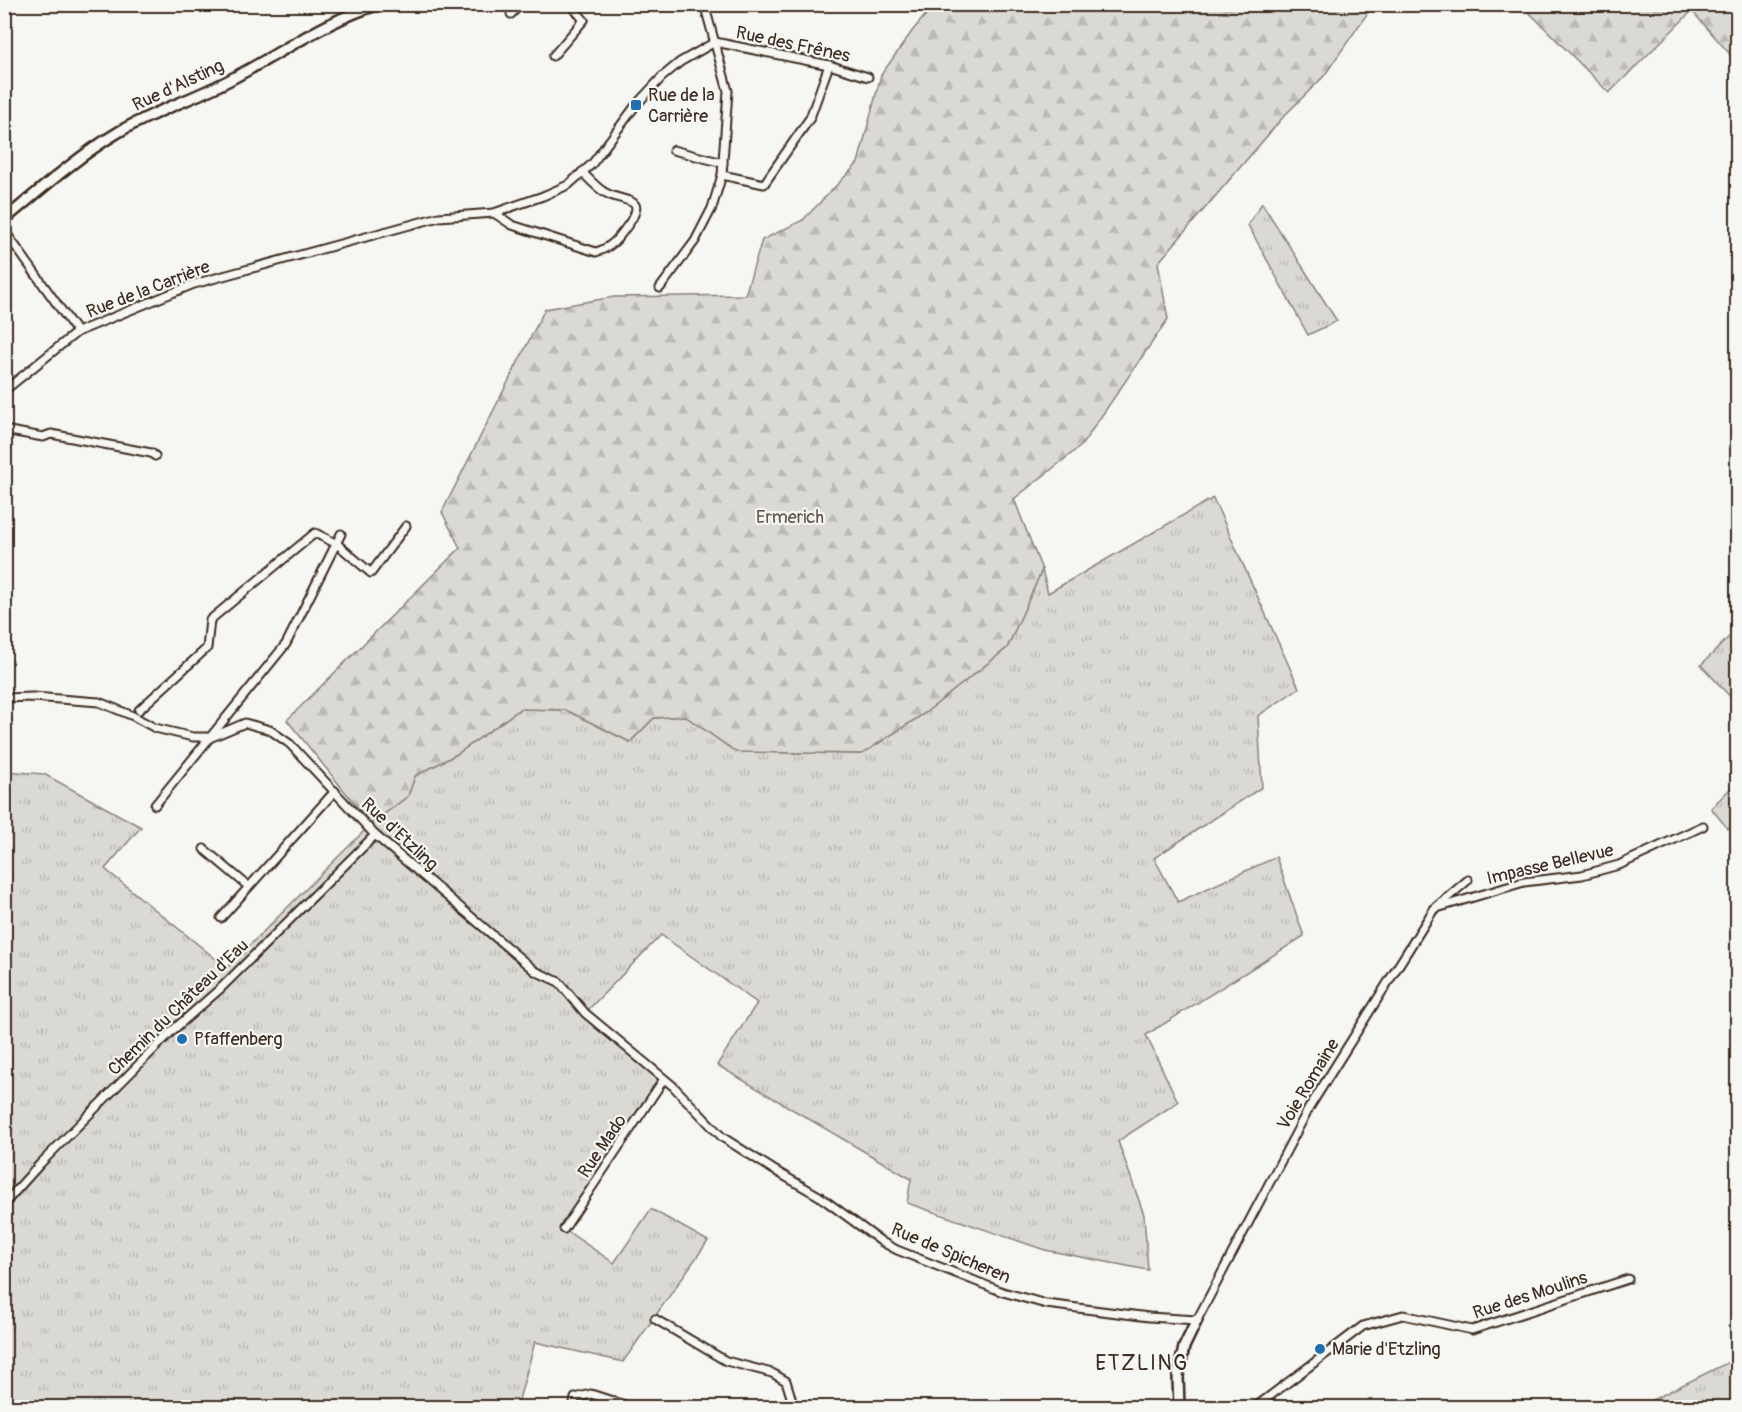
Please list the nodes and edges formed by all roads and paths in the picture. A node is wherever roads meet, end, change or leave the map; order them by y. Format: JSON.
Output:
{"nodes":[{"id":1,"x":380,"y":4,"type":"edge"},
{"id":2,"x":521,"y":4,"type":"edge"},
{"id":3,"x":570,"y":4,"type":"edge"},
{"id":4,"x":702,"y":4,"type":"edge"},
{"id":5,"x":511,"y":15,"type":"dead end"},
{"id":6,"x":715,"y":42,"type":"junction"},
{"id":7,"x":553,"y":56,"type":"dead end"},
{"id":8,"x":829,"y":65,"type":"junction"},
{"id":9,"x":868,"y":77,"type":"dead end"},
{"id":10,"x":673,"y":150,"type":"dead end"},
{"id":11,"x":723,"y":163,"type":"junction"},
{"id":12,"x":582,"y":172,"type":"junction"},
{"id":13,"x":722,"y":175,"type":"junction"},
{"id":14,"x":494,"y":213,"type":"junction"},
{"id":15,"x":4,"y":220,"type":"edge"},
{"id":16,"x":4,"y":230,"type":"edge"},
{"id":17,"x":660,"y":288,"type":"dead end"},
{"id":18,"x":77,"y":332,"type":"junction"},
{"id":19,"x":4,"y":391,"type":"edge"},
{"id":20,"x":4,"y":430,"type":"edge"},
{"id":21,"x":155,"y":456,"type":"dead end"},
{"id":22,"x":406,"y":526,"type":"dead end"},
{"id":23,"x":341,"y":534,"type":"dead end"},
{"id":24,"x":337,"y":544,"type":"junction"},
{"id":25,"x":4,"y":698,"type":"edge"},
{"id":26,"x":139,"y":710,"type":"dead end"},
{"id":27,"x":212,"y":737,"type":"junction"},
{"id":28,"x":335,"y":791,"type":"junction"},
{"id":29,"x":155,"y":806,"type":"dead end"},
{"id":30,"x":1703,"y":826,"type":"dead end"},
{"id":31,"x":375,"y":835,"type":"junction"},
{"id":32,"x":204,"y":849,"type":"dead end"},
{"id":33,"x":1468,"y":880,"type":"dead end"},
{"id":34,"x":249,"y":886,"type":"junction"},
{"id":35,"x":1434,"y":909,"type":"junction"},
{"id":36,"x":221,"y":918,"type":"dead end"},
{"id":37,"x":664,"y":1079,"type":"junction"},
{"id":38,"x":722,"y":1137,"type":"joint"},
{"id":39,"x":4,"y":1204,"type":"edge"},
{"id":40,"x":564,"y":1229,"type":"dead end"},
{"id":41,"x":1628,"y":1279,"type":"dead end"},
{"id":42,"x":655,"y":1319,"type":"dead end"},
{"id":43,"x":1197,"y":1320,"type":"junction"},
{"id":44,"x":573,"y":1407,"type":"edge"},
{"id":45,"x":634,"y":1407,"type":"edge"},
{"id":46,"x":789,"y":1407,"type":"edge"},
{"id":47,"x":1179,"y":1407,"type":"edge"},
{"id":48,"x":1254,"y":1407,"type":"edge"}],
"edges":[{"from":1,"to":15,"type":"main road","name":"Rue d'Alsting"},
{"from":2,"to":5,"type":"street"},
{"from":3,"to":7,"type":"street"},
{"from":4,"to":6,"type":"street","name":"Rue des Frênes"},
{"from":6,"to":8,"type":"street","name":"Rue des Frênes"},
{"from":6,"to":11,"type":"street"},
{"from":6,"to":12,"type":"street","name":"Rue de la Carrière"},
{"from":8,"to":9,"type":"street","name":"Rue des Frênes"},
{"from":8,"to":13,"type":"street"},
{"from":10,"to":11,"type":"street"},
{"from":11,"to":13,"type":"street"},
{"from":12,"to":14,"type":"street","name":"Rue de la Carrière"},
{"from":12,"to":14,"type":"street"},
{"from":13,"to":17,"type":"street"},
{"from":14,"to":18,"type":"street","name":"Rue de la Carrière"},
{"from":16,"to":18,"type":"street","name":"Rue de la Carrière"},
{"from":18,"to":19,"type":"street"},
{"from":20,"to":21,"type":"street"},
{"from":22,"to":24,"type":"street"},
{"from":23,"to":24,"type":"street"},
{"from":24,"to":26,"type":"street"},
{"from":24,"to":27,"type":"street"},
{"from":25,"to":27,"type":"street","name":"Rue d'Etzling"},
{"from":27,"to":28,"type":"street","name":"Rue d'Etzling"},
{"from":27,"to":29,"type":"street"},
{"from":28,"to":31,"type":"street","name":"Rue d'Etzling"},
{"from":28,"to":34,"type":"street"},
{"from":30,"to":35,"type":"street","name":"Impasse Bellevue"},
{"from":31,"to":37,"type":"street","name":"Rue d'Etzling"},
{"from":31,"to":39,"type":"street","name":"Chemin du Château d'Eau"},
{"from":32,"to":34,"type":"street"},
{"from":33,"to":35,"type":"street","name":"Voie Romaine"},
{"from":34,"to":36,"type":"street"},
{"from":35,"to":43,"type":"street","name":"Voie Romaine"},
{"from":37,"to":38,"type":"street","name":"Rue d'Etzling"},
{"from":37,"to":40,"type":"street","name":"Rue Mado"},
{"from":38,"to":43,"type":"street","name":"Rue de Spicheren"},
{"from":41,"to":48,"type":"street","name":"Rue des Moulins"},
{"from":42,"to":46,"type":"street"},
{"from":43,"to":47,"type":"main road"},
{"from":44,"to":45,"type":"street"}]}
